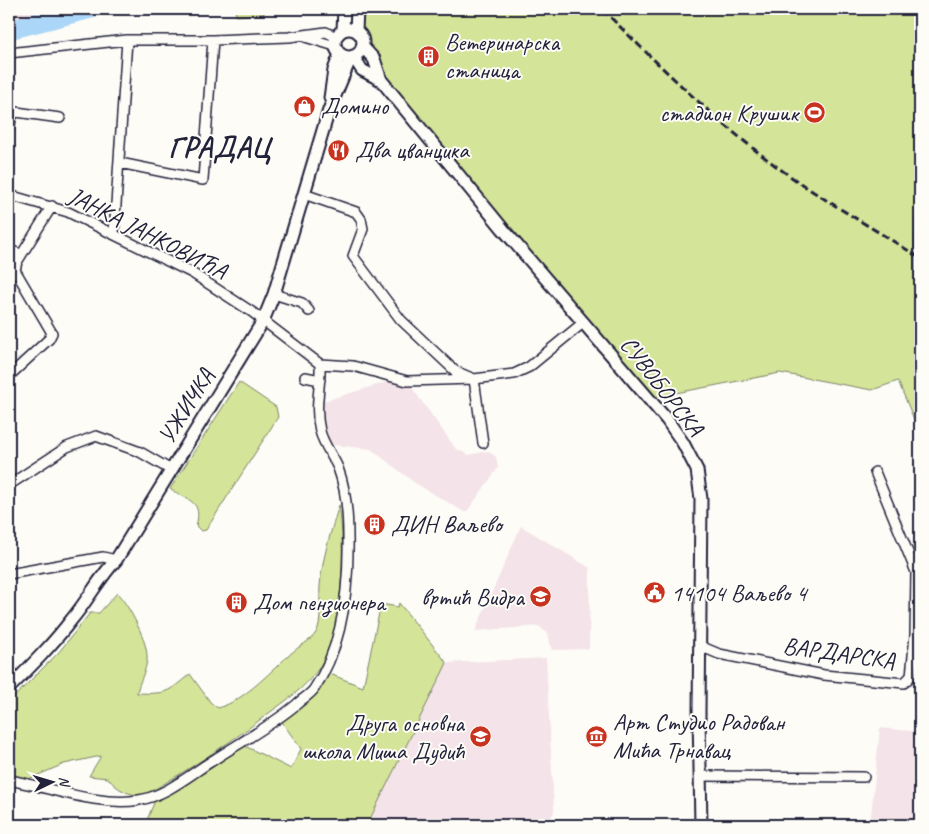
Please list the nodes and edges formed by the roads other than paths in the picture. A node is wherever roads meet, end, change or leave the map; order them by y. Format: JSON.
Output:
{"nodes":[{"id":1,"x":344,"y":9,"type":"edge"},
{"id":2,"x":358,"y":9,"type":"edge"},
{"id":3,"x":356,"y":31,"type":"junction"},
{"id":4,"x":126,"y":40,"type":"junction"},
{"id":5,"x":213,"y":40,"type":"junction"},
{"id":6,"x":362,"y":46,"type":"junction"},
{"id":7,"x":343,"y":47,"type":"junction"},
{"id":8,"x":9,"y":53,"type":"edge"},
{"id":9,"x":381,"y":80,"type":"junction"},
{"id":10,"x":11,"y":111,"type":"edge"},
{"id":11,"x":60,"y":118,"type":"dead end"},
{"id":12,"x":9,"y":129,"type":"edge"},
{"id":13,"x":120,"y":163,"type":"junction"},
{"id":14,"x":304,"y":194,"type":"junction"},
{"id":15,"x":9,"y":195,"type":"edge"},
{"id":16,"x":52,"y":206,"type":"junction"},
{"id":17,"x":114,"y":234,"type":"junction"},
{"id":18,"x":9,"y":249,"type":"edge"},
{"id":19,"x":21,"y":255,"type":"junction"},
{"id":20,"x":274,"y":294,"type":"junction"},
{"id":21,"x":309,"y":311,"type":"dead end"},
{"id":22,"x":263,"y":322,"type":"junction"},
{"id":23,"x":584,"y":322,"type":"junction"},
{"id":24,"x":320,"y":364,"type":"junction"},
{"id":25,"x":9,"y":376,"type":"edge"},
{"id":26,"x":305,"y":377,"type":"dead end"},
{"id":27,"x":474,"y":379,"type":"junction"},
{"id":28,"x":320,"y":380,"type":"junction"},
{"id":29,"x":483,"y":443,"type":"dead end"},
{"id":30,"x":171,"y":470,"type":"junction"},
{"id":31,"x":875,"y":472,"type":"dead end"},
{"id":32,"x":9,"y":485,"type":"edge"},
{"id":33,"x":116,"y":560,"type":"junction"},
{"id":34,"x":9,"y":574,"type":"edge"},
{"id":35,"x":700,"y":646,"type":"junction"},
{"id":36,"x":9,"y":688,"type":"edge"},
{"id":37,"x":700,"y":776,"type":"junction"},
{"id":38,"x":864,"y":777,"type":"dead end"},
{"id":39,"x":9,"y":780,"type":"edge"},
{"id":40,"x":701,"y":825,"type":"edge"}],
"edges":[{"from":1,"to":7,"type":"main road"},
{"from":2,"to":3,"type":"main road"},
{"from":3,"to":6,"type":"main road","name":"СУВОБОРСКА"},
{"from":3,"to":7,"type":"main road"},
{"from":4,"to":5,"type":"street"},
{"from":4,"to":8,"type":"street"},
{"from":4,"to":13,"type":"street"},
{"from":5,"to":7,"type":"street"},
{"from":5,"to":13,"type":"street"},
{"from":6,"to":7,"type":"main road"},
{"from":6,"to":9,"type":"main road","name":"СУВОБОРСКА"},
{"from":7,"to":9,"type":"main road","name":"СУВОБОРСКА"},
{"from":7,"to":14,"type":"main road","name":"УЖИЧКА"},
{"from":9,"to":23,"type":"main road","name":"СУВОБОРСКА"},
{"from":10,"to":11,"type":"street"},
{"from":10,"to":12,"type":"street"},
{"from":13,"to":17,"type":"street"},
{"from":14,"to":20,"type":"main road","name":"УЖИЧКА"},
{"from":14,"to":27,"type":"street"},
{"from":15,"to":16,"type":"street","name":"ЈАНКА ЈАНКОВИЋА"},
{"from":16,"to":17,"type":"street","name":"ЈАНКА ЈАНКОВИЋА"},
{"from":16,"to":19,"type":"street"},
{"from":17,"to":22,"type":"street","name":"ЈАНКА ЈАНКОВИЋА"},
{"from":18,"to":19,"type":"street"},
{"from":19,"to":25,"type":"street"},
{"from":20,"to":21,"type":"street"},
{"from":20,"to":22,"type":"main road","name":"УЖИЧКА"},
{"from":22,"to":24,"type":"street","name":"ЈАНКА ЈАНКОВИЋА"},
{"from":22,"to":30,"type":"main road","name":"УЖИЧКА"},
{"from":23,"to":27,"type":"street"},
{"from":23,"to":35,"type":"main road","name":"СУВОБОРСКА"},
{"from":24,"to":27,"type":"street"},
{"from":24,"to":28,"type":"street"},
{"from":26,"to":28,"type":"street"},
{"from":27,"to":29,"type":"street"},
{"from":28,"to":39,"type":"street"},
{"from":30,"to":32,"type":"street"},
{"from":30,"to":33,"type":"main road","name":"УЖИЧКА"},
{"from":31,"to":35,"type":"street","name":"ВАРДАРСКА"},
{"from":33,"to":34,"type":"street"},
{"from":33,"to":36,"type":"main road","name":"УЖИЧКА"},
{"from":35,"to":37,"type":"main road","name":"СУВОБОРСКА"},
{"from":37,"to":38,"type":"street"},
{"from":37,"to":40,"type":"main road","name":"СУВОБОРСКА"}]}
